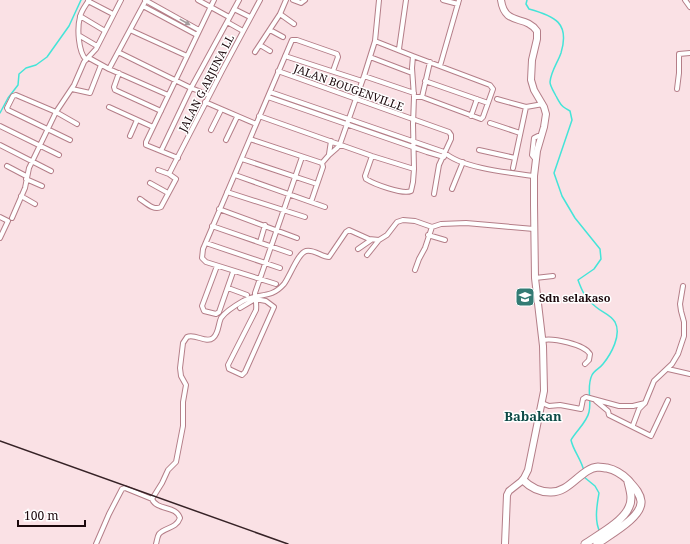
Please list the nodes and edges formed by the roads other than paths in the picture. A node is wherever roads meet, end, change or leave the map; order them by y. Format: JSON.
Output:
{"nodes":[{"id":1,"x":88,"y":0,"type":"edge"},
{"id":2,"x":121,"y":0,"type":"edge"},
{"id":3,"x":145,"y":0,"type":"edge"},
{"id":4,"x":198,"y":0,"type":"edge"},
{"id":5,"x":214,"y":0,"type":"edge"},
{"id":6,"x":238,"y":0,"type":"edge"},
{"id":7,"x":260,"y":0,"type":"edge"},
{"id":8,"x":286,"y":0,"type":"edge"},
{"id":9,"x":293,"y":0,"type":"edge"},
{"id":10,"x":305,"y":0,"type":"edge"},
{"id":11,"x":379,"y":0,"type":"edge"},
{"id":12,"x":406,"y":0,"type":"edge"},
{"id":13,"x":443,"y":0,"type":"edge"},
{"id":14,"x":501,"y":0,"type":"edge"},
{"id":15,"x":685,"y":0,"type":"edge"},
{"id":16,"x":458,"y":2,"type":"edge"},
{"id":17,"x":143,"y":6,"type":"junction"},
{"id":18,"x":211,"y":7,"type":"junction"},
{"id":19,"x":690,"y":7,"type":"edge"},
{"id":20,"x":234,"y":9,"type":"junction"},
{"id":21,"x":113,"y":14,"type":"junction"},
{"id":22,"x":170,"y":14,"type":"junction"},
{"id":23,"x":280,"y":14,"type":"junction"},
{"id":24,"x":80,"y":16,"type":"junction"},
{"id":25,"x":250,"y":18,"type":"junction"},
{"id":26,"x":168,"y":19,"type":"junction"},
{"id":27,"x":228,"y":20,"type":"junction"},
{"id":28,"x":294,"y":24,"type":"dead end"},
{"id":29,"x":130,"y":30,"type":"junction"},
{"id":30,"x":199,"y":30,"type":"junction"},
{"id":31,"x":270,"y":30,"type":"junction"},
{"id":32,"x":105,"y":31,"type":"junction"},
{"id":33,"x":243,"y":31,"type":"junction"},
{"id":34,"x":197,"y":35,"type":"junction"},
{"id":35,"x":80,"y":36,"type":"junction"},
{"id":36,"x":283,"y":37,"type":"dead end"},
{"id":37,"x":375,"y":41,"type":"junction"},
{"id":38,"x":260,"y":45,"type":"junction"},
{"id":39,"x":97,"y":46,"type":"junction"},
{"id":40,"x":399,"y":50,"type":"junction"},
{"id":41,"x":270,"y":51,"type":"dead end"},
{"id":42,"x":118,"y":52,"type":"junction"},
{"id":43,"x":255,"y":52,"type":"dead end"},
{"id":44,"x":690,"y":53,"type":"edge"},
{"id":45,"x":187,"y":56,"type":"junction"},
{"id":46,"x":285,"y":56,"type":"junction"},
{"id":47,"x":370,"y":57,"type":"junction"},
{"id":48,"x":416,"y":57,"type":"junction"},
{"id":49,"x":87,"y":59,"type":"junction"},
{"id":50,"x":430,"y":62,"type":"junction"},
{"id":51,"x":101,"y":65,"type":"junction"},
{"id":52,"x":440,"y":66,"type":"junction"},
{"id":53,"x":109,"y":69,"type":"junction"},
{"id":54,"x":333,"y":71,"type":"junction"},
{"id":55,"x":278,"y":72,"type":"junction"},
{"id":56,"x":119,"y":73,"type":"junction"},
{"id":57,"x":412,"y":73,"type":"junction"},
{"id":58,"x":364,"y":76,"type":"junction"},
{"id":59,"x":175,"y":80,"type":"junction"},
{"id":60,"x":362,"y":81,"type":"junction"},
{"id":61,"x":425,"y":81,"type":"junction"},
{"id":62,"x":192,"y":88,"type":"junction"},
{"id":63,"x":72,"y":89,"type":"junction"},
{"id":64,"x":677,"y":90,"type":"dead end"},
{"id":65,"x":270,"y":92,"type":"junction"},
{"id":66,"x":168,"y":95,"type":"junction"},
{"id":67,"x":209,"y":95,"type":"junction"},
{"id":68,"x":417,"y":96,"type":"junction"},
{"id":69,"x":268,"y":97,"type":"junction"},
{"id":70,"x":355,"y":99,"type":"junction"},
{"id":71,"x":497,"y":99,"type":"dead end"},
{"id":72,"x":478,"y":100,"type":"junction"},
{"id":73,"x":205,"y":102,"type":"junction"},
{"id":74,"x":488,"y":103,"type":"junction"},
{"id":75,"x":298,"y":104,"type":"junction"},
{"id":76,"x":543,"y":104,"type":"junction"},
{"id":77,"x":526,"y":106,"type":"junction"},
{"id":78,"x":109,"y":108,"type":"dead end"},
{"id":79,"x":221,"y":110,"type":"junction"},
{"id":80,"x":161,"y":111,"type":"junction"},
{"id":81,"x":56,"y":112,"type":"junction"},
{"id":82,"x":259,"y":116,"type":"junction"},
{"id":83,"x":471,"y":116,"type":"junction"},
{"id":84,"x":237,"y":117,"type":"junction"},
{"id":85,"x":413,"y":119,"type":"junction"},
{"id":86,"x":137,"y":120,"type":"junction"},
{"id":87,"x":347,"y":121,"type":"junction"},
{"id":88,"x":490,"y":123,"type":"dead end"},
{"id":89,"x":77,"y":124,"type":"dead end"},
{"id":90,"x":256,"y":124,"type":"junction"},
{"id":91,"x":0,"y":126,"type":"edge"},
{"id":92,"x":153,"y":127,"type":"junction"},
{"id":93,"x":370,"y":129,"type":"junction"},
{"id":94,"x":48,"y":130,"type":"junction"},
{"id":95,"x":210,"y":130,"type":"dead end"},
{"id":96,"x":390,"y":133,"type":"junction"},
{"id":97,"x":520,"y":133,"type":"junction"},
{"id":98,"x":130,"y":136,"type":"dead end"},
{"id":99,"x":388,"y":138,"type":"junction"},
{"id":100,"x":250,"y":139,"type":"junction"},
{"id":101,"x":70,"y":140,"type":"dead end"},
{"id":102,"x":226,"y":140,"type":"dead end"},
{"id":103,"x":331,"y":141,"type":"junction"},
{"id":104,"x":414,"y":142,"type":"junction"},
{"id":105,"x":340,"y":144,"type":"junction"},
{"id":106,"x":0,"y":145,"type":"edge"},
{"id":107,"x":41,"y":146,"type":"junction"},
{"id":108,"x":414,"y":147,"type":"junction"},
{"id":109,"x":479,"y":150,"type":"dead end"},
{"id":110,"x":161,"y":151,"type":"junction"},
{"id":111,"x":443,"y":154,"type":"junction"},
{"id":112,"x":59,"y":155,"type":"dead end"},
{"id":113,"x":329,"y":155,"type":"junction"},
{"id":114,"x":372,"y":156,"type":"junction"},
{"id":115,"x":302,"y":157,"type":"junction"},
{"id":116,"x":178,"y":158,"type":"junction"},
{"id":117,"x":515,"y":158,"type":"junction"},
{"id":118,"x":242,"y":159,"type":"junction"},
{"id":119,"x":32,"y":161,"type":"junction"},
{"id":120,"x":463,"y":162,"type":"junction"},
{"id":121,"x":322,"y":163,"type":"junction"},
{"id":122,"x":7,"y":166,"type":"dead end"},
{"id":123,"x":513,"y":168,"type":"dead end"},
{"id":124,"x":414,"y":169,"type":"junction"},
{"id":125,"x":158,"y":170,"type":"dead end"},
{"id":126,"x":51,"y":171,"type":"dead end"},
{"id":127,"x":170,"y":174,"type":"junction"},
{"id":128,"x":235,"y":175,"type":"junction"},
{"id":129,"x":534,"y":176,"type":"junction"},
{"id":130,"x":26,"y":177,"type":"junction"},
{"id":131,"x":294,"y":177,"type":"junction"},
{"id":132,"x":150,"y":183,"type":"dead end"},
{"id":133,"x":317,"y":184,"type":"junction"},
{"id":134,"x":42,"y":186,"type":"dead end"},
{"id":135,"x":452,"y":189,"type":"dead end"},
{"id":136,"x":227,"y":192,"type":"junction"},
{"id":137,"x":168,"y":193,"type":"junction"},
{"id":138,"x":288,"y":194,"type":"junction"},
{"id":139,"x":434,"y":194,"type":"dead end"},
{"id":140,"x":21,"y":196,"type":"junction"},
{"id":141,"x":140,"y":199,"type":"dead end"},
{"id":142,"x":311,"y":202,"type":"junction"},
{"id":143,"x":35,"y":204,"type":"dead end"},
{"id":144,"x":325,"y":207,"type":"dead end"},
{"id":145,"x":219,"y":208,"type":"junction"},
{"id":146,"x":283,"y":211,"type":"junction"},
{"id":147,"x":0,"y":217,"type":"edge"},
{"id":148,"x":305,"y":217,"type":"dead end"},
{"id":149,"x":10,"y":219,"type":"junction"},
{"id":150,"x":266,"y":225,"type":"junction"},
{"id":151,"x":212,"y":226,"type":"junction"},
{"id":152,"x":432,"y":227,"type":"junction"},
{"id":153,"x":277,"y":229,"type":"junction"},
{"id":154,"x":534,"y":229,"type":"junction"},
{"id":155,"x":428,"y":236,"type":"junction"},
{"id":156,"x":0,"y":238,"type":"edge"},
{"id":157,"x":298,"y":238,"type":"dead end"},
{"id":158,"x":371,"y":240,"type":"junction"},
{"id":159,"x":378,"y":240,"type":"junction"},
{"id":160,"x":445,"y":240,"type":"dead end"},
{"id":161,"x":260,"y":242,"type":"junction"},
{"id":162,"x":206,"y":243,"type":"junction"},
{"id":163,"x":271,"y":246,"type":"junction"},
{"id":164,"x":358,"y":250,"type":"dead end"},
{"id":165,"x":290,"y":253,"type":"dead end"},
{"id":166,"x":367,"y":255,"type":"dead end"},
{"id":167,"x":265,"y":263,"type":"junction"},
{"id":168,"x":217,"y":266,"type":"junction"},
{"id":169,"x":280,"y":268,"type":"dead end"},
{"id":170,"x":415,"y":270,"type":"dead end"},
{"id":171,"x":233,"y":272,"type":"junction"},
{"id":172,"x":553,"y":276,"type":"dead end"},
{"id":173,"x":535,"y":278,"type":"junction"},
{"id":174,"x":259,"y":279,"type":"junction"},
{"id":175,"x":276,"y":284,"type":"dead end"},
{"id":176,"x":683,"y":286,"type":"dead end"},
{"id":177,"x":228,"y":288,"type":"junction"},
{"id":178,"x":247,"y":295,"type":"dead end"},
{"id":179,"x":255,"y":297,"type":"junction"},
{"id":180,"x":240,"y":308,"type":"dead end"},
{"id":181,"x":543,"y":340,"type":"junction"},
{"id":182,"x":585,"y":364,"type":"dead end"},
{"id":183,"x":668,"y":369,"type":"junction"},
{"id":184,"x":690,"y":374,"type":"edge"},
{"id":185,"x":593,"y":398,"type":"junction"},
{"id":186,"x":668,"y":400,"type":"dead end"},
{"id":187,"x":542,"y":403,"type":"junction"},
{"id":188,"x":645,"y":403,"type":"junction"},
{"id":189,"x":631,"y":426,"type":"junction"},
{"id":190,"x":627,"y":479,"type":"junction"},
{"id":191,"x":523,"y":480,"type":"junction"},
{"id":192,"x":152,"y":499,"type":"junction"},
{"id":193,"x":641,"y":506,"type":"junction"},
{"id":194,"x":630,"y":507,"type":"junction"},
{"id":195,"x":605,"y":534,"type":"junction"},
{"id":196,"x":591,"y":543,"type":"edge"},
{"id":197,"x":96,"y":544,"type":"edge"},
{"id":198,"x":156,"y":544,"type":"edge"},
{"id":199,"x":505,"y":544,"type":"edge"}],
"edges":[{"from":1,"to":21,"type":"street"},
{"from":1,"to":24,"type":"street"},
{"from":2,"to":21,"type":"street"},
{"from":3,"to":17,"type":"street"},
{"from":3,"to":22,"type":"street"},
{"from":4,"to":18,"type":"street"},
{"from":5,"to":18,"type":"street"},
{"from":6,"to":20,"type":"street"},
{"from":7,"to":25,"type":"street","name":"JALAN G.ARJUNA LL"},
{"from":8,"to":23,"type":"street"},
{"from":9,"to":10,"type":"street"},
{"from":11,"to":37,"type":"street"},
{"from":12,"to":40,"type":"street"},
{"from":13,"to":16,"type":"street"},
{"from":14,"to":76,"type":"street"},
{"from":15,"to":19,"type":"street"},
{"from":16,"to":52,"type":"street"},
{"from":17,"to":26,"type":"street"},
{"from":17,"to":29,"type":"street"},
{"from":18,"to":27,"type":"street"},
{"from":18,"to":30,"type":"street"},
{"from":20,"to":25,"type":"street"},
{"from":20,"to":27,"type":"street"},
{"from":21,"to":32,"type":"street"},
{"from":22,"to":26,"type":"street"},
{"from":22,"to":30,"type":"street","one_way":true},
{"from":23,"to":28,"type":"street"},
{"from":23,"to":31,"type":"street"},
{"from":24,"to":32,"type":"street"},
{"from":24,"to":35,"type":"street"},
{"from":25,"to":33,"type":"street","name":"JALAN G.ARJUNA LL"},
{"from":26,"to":34,"type":"street"},
{"from":27,"to":33,"type":"street"},
{"from":27,"to":62,"type":"street"},
{"from":29,"to":42,"type":"street"},
{"from":29,"to":45,"type":"street"},
{"from":30,"to":34,"type":"street"},
{"from":31,"to":36,"type":"street"},
{"from":31,"to":38,"type":"street"},
{"from":32,"to":39,"type":"street"},
{"from":33,"to":67,"type":"street","name":"JALAN G.ARJUNA LL"},
{"from":34,"to":45,"type":"street"},
{"from":35,"to":39,"type":"street"},
{"from":35,"to":49,"type":"street"},
{"from":37,"to":40,"type":"street"},
{"from":37,"to":47,"type":"street"},
{"from":38,"to":41,"type":"street"},
{"from":38,"to":43,"type":"street"},
{"from":39,"to":49,"type":"street"},
{"from":40,"to":48,"type":"street"},
{"from":42,"to":53,"type":"street"},
{"from":42,"to":59,"type":"street"},
{"from":44,"to":64,"type":"street"},
{"from":45,"to":59,"type":"street"},
{"from":46,"to":54,"type":"street"},
{"from":46,"to":54,"type":"street"},
{"from":46,"to":55,"type":"street"},
{"from":47,"to":57,"type":"street"},
{"from":47,"to":58,"type":"street"},
{"from":48,"to":50,"type":"street"},
{"from":48,"to":57,"type":"street"},
{"from":49,"to":51,"type":"street"},
{"from":49,"to":63,"type":"street"},
{"from":50,"to":52,"type":"street"},
{"from":50,"to":61,"type":"street"},
{"from":51,"to":53,"type":"street"},
{"from":51,"to":63,"type":"street"},
{"from":52,"to":74,"type":"street"},
{"from":53,"to":56,"type":"street"},
{"from":54,"to":60,"type":"street"},
{"from":55,"to":65,"type":"street"},
{"from":55,"to":70,"type":"street","name":"JALAN BOUGENVILLE"},
{"from":56,"to":66,"type":"street"},
{"from":56,"to":80,"type":"street"},
{"from":57,"to":68,"type":"street"},
{"from":58,"to":60,"type":"street"},
{"from":58,"to":68,"type":"street"},
{"from":59,"to":62,"type":"street"},
{"from":59,"to":66,"type":"street"},
{"from":60,"to":70,"type":"street"},
{"from":61,"to":68,"type":"street"},
{"from":61,"to":72,"type":"street"},
{"from":62,"to":67,"type":"street"},
{"from":62,"to":110,"type":"street"},
{"from":63,"to":81,"type":"street"},
{"from":65,"to":69,"type":"street"},
{"from":65,"to":75,"type":"street"},
{"from":66,"to":80,"type":"street"},
{"from":67,"to":73,"type":"street","name":"JALAN G.ARJUNA LL"},
{"from":68,"to":83,"type":"street"},
{"from":68,"to":85,"type":"street"},
{"from":69,"to":75,"type":"street"},
{"from":69,"to":82,"type":"street"},
{"from":70,"to":85,"type":"street","name":"JALAN BOUGENVILLE"},
{"from":70,"to":87,"type":"street"},
{"from":71,"to":77,"type":"street"},
{"from":72,"to":74,"type":"street"},
{"from":72,"to":83,"type":"street"},
{"from":73,"to":79,"type":"street"},
{"from":73,"to":116,"type":"street","name":"JALAN G.ARJUNA LL"},
{"from":74,"to":83,"type":"street"},
{"from":75,"to":87,"type":"street"},
{"from":76,"to":77,"type":"street"},
{"from":76,"to":129,"type":"street"},
{"from":77,"to":97,"type":"street"},
{"from":78,"to":86,"type":"street"},
{"from":79,"to":84,"type":"street"},
{"from":79,"to":95,"type":"street"},
{"from":80,"to":92,"type":"street"},
{"from":81,"to":89,"type":"street"},
{"from":81,"to":94,"type":"street"},
{"from":81,"to":94,"type":"street"},
{"from":82,"to":90,"type":"street"},
{"from":82,"to":103,"type":"street"},
{"from":84,"to":90,"type":"street"},
{"from":84,"to":102,"type":"street"},
{"from":85,"to":104,"type":"street"},
{"from":85,"to":111,"type":"street","name":"JALAN BOUGENVILLE"},
{"from":86,"to":92,"type":"street"},
{"from":86,"to":98,"type":"street"},
{"from":87,"to":93,"type":"street"},
{"from":87,"to":105,"type":"street"},
{"from":88,"to":97,"type":"street"},
{"from":90,"to":100,"type":"street"},
{"from":91,"to":107,"type":"street"},
{"from":92,"to":110,"type":"street"},
{"from":93,"to":96,"type":"street"},
{"from":93,"to":99,"type":"street"},
{"from":94,"to":101,"type":"street"},
{"from":94,"to":107,"type":"street"},
{"from":96,"to":99,"type":"street"},
{"from":96,"to":104,"type":"street"},
{"from":97,"to":117,"type":"street"},
{"from":99,"to":108,"type":"street"},
{"from":100,"to":115,"type":"street"},
{"from":100,"to":118,"type":"street"},
{"from":103,"to":105,"type":"street"},
{"from":103,"to":113,"type":"street"},
{"from":104,"to":108,"type":"street"},
{"from":104,"to":111,"type":"street"},
{"from":105,"to":113,"type":"street"},
{"from":105,"to":114,"type":"street"},
{"from":106,"to":119,"type":"street"},
{"from":107,"to":112,"type":"street"},
{"from":107,"to":119,"type":"street"},
{"from":108,"to":111,"type":"street"},
{"from":108,"to":124,"type":"street"},
{"from":109,"to":117,"type":"street"},
{"from":110,"to":116,"type":"street"},
{"from":111,"to":120,"type":"street"},
{"from":111,"to":139,"type":"street"},
{"from":113,"to":121,"type":"street"},
{"from":114,"to":124,"type":"street"},
{"from":114,"to":124,"type":"street"},
{"from":115,"to":121,"type":"street"},
{"from":115,"to":131,"type":"street"},
{"from":116,"to":127,"type":"street","name":"JALAN G.ARJUNA LL"},
{"from":117,"to":123,"type":"street"},
{"from":118,"to":128,"type":"street"},
{"from":118,"to":131,"type":"street"},
{"from":119,"to":126,"type":"street"},
{"from":119,"to":130,"type":"street"},
{"from":120,"to":129,"type":"street"},
{"from":120,"to":135,"type":"street"},
{"from":121,"to":133,"type":"street"},
{"from":122,"to":130,"type":"street"},
{"from":125,"to":127,"type":"street"},
{"from":127,"to":137,"type":"street"},
{"from":128,"to":136,"type":"street"},
{"from":128,"to":138,"type":"street"},
{"from":129,"to":154,"type":"street"},
{"from":130,"to":134,"type":"street"},
{"from":130,"to":140,"type":"street"},
{"from":131,"to":133,"type":"street"},
{"from":131,"to":138,"type":"street"},
{"from":132,"to":137,"type":"street"},
{"from":133,"to":142,"type":"street"},
{"from":136,"to":145,"type":"street"},
{"from":136,"to":146,"type":"street"},
{"from":137,"to":141,"type":"street"},
{"from":138,"to":142,"type":"street"},
{"from":138,"to":146,"type":"street"},
{"from":140,"to":143,"type":"street"},
{"from":140,"to":149,"type":"street"},
{"from":142,"to":144,"type":"street"},
{"from":145,"to":150,"type":"street"},
{"from":145,"to":151,"type":"street"},
{"from":146,"to":148,"type":"street"},
{"from":146,"to":153,"type":"street"},
{"from":147,"to":149,"type":"street"},
{"from":149,"to":156,"type":"street"},
{"from":150,"to":153,"type":"street"},
{"from":150,"to":161,"type":"street"},
{"from":151,"to":161,"type":"street"},
{"from":151,"to":162,"type":"street"},
{"from":152,"to":154,"type":"street"},
{"from":152,"to":155,"type":"street"},
{"from":152,"to":159,"type":"street"},
{"from":153,"to":157,"type":"street"},
{"from":153,"to":163,"type":"street"},
{"from":154,"to":173,"type":"street"},
{"from":155,"to":160,"type":"street"},
{"from":155,"to":170,"type":"street"},
{"from":158,"to":159,"type":"street"},
{"from":158,"to":164,"type":"street"},
{"from":158,"to":179,"type":"street"},
{"from":159,"to":166,"type":"street"},
{"from":161,"to":163,"type":"street"},
{"from":162,"to":167,"type":"street"},
{"from":162,"to":168,"type":"street"},
{"from":163,"to":165,"type":"street"},
{"from":163,"to":167,"type":"street"},
{"from":167,"to":169,"type":"street"},
{"from":167,"to":174,"type":"street"},
{"from":168,"to":171,"type":"street"},
{"from":168,"to":177,"type":"street"},
{"from":171,"to":174,"type":"street"},
{"from":171,"to":177,"type":"street"},
{"from":172,"to":173,"type":"street"},
{"from":173,"to":181,"type":"street"},
{"from":174,"to":175,"type":"street"},
{"from":174,"to":179,"type":"street"},
{"from":176,"to":183,"type":"street"},
{"from":177,"to":178,"type":"street"},
{"from":179,"to":179,"type":"street"},
{"from":179,"to":180,"type":"street"},
{"from":179,"to":192,"type":"street"},
{"from":181,"to":182,"type":"street"},
{"from":181,"to":187,"type":"street"},
{"from":183,"to":184,"type":"street"},
{"from":183,"to":188,"type":"street"},
{"from":185,"to":187,"type":"street"},
{"from":185,"to":188,"type":"street"},
{"from":185,"to":189,"type":"street"},
{"from":186,"to":189,"type":"street"},
{"from":187,"to":191,"type":"street"},
{"from":188,"to":189,"type":"street"},
{"from":190,"to":191,"type":"main road"},
{"from":190,"to":193,"type":"main road"},
{"from":190,"to":194,"type":"main road"},
{"from":191,"to":199,"type":"street"},
{"from":192,"to":197,"type":"street"},
{"from":192,"to":198,"type":"street"},
{"from":193,"to":194,"type":"main road"},
{"from":193,"to":195,"type":"main road"},
{"from":194,"to":195,"type":"main road"},
{"from":195,"to":196,"type":"main road"}]}
